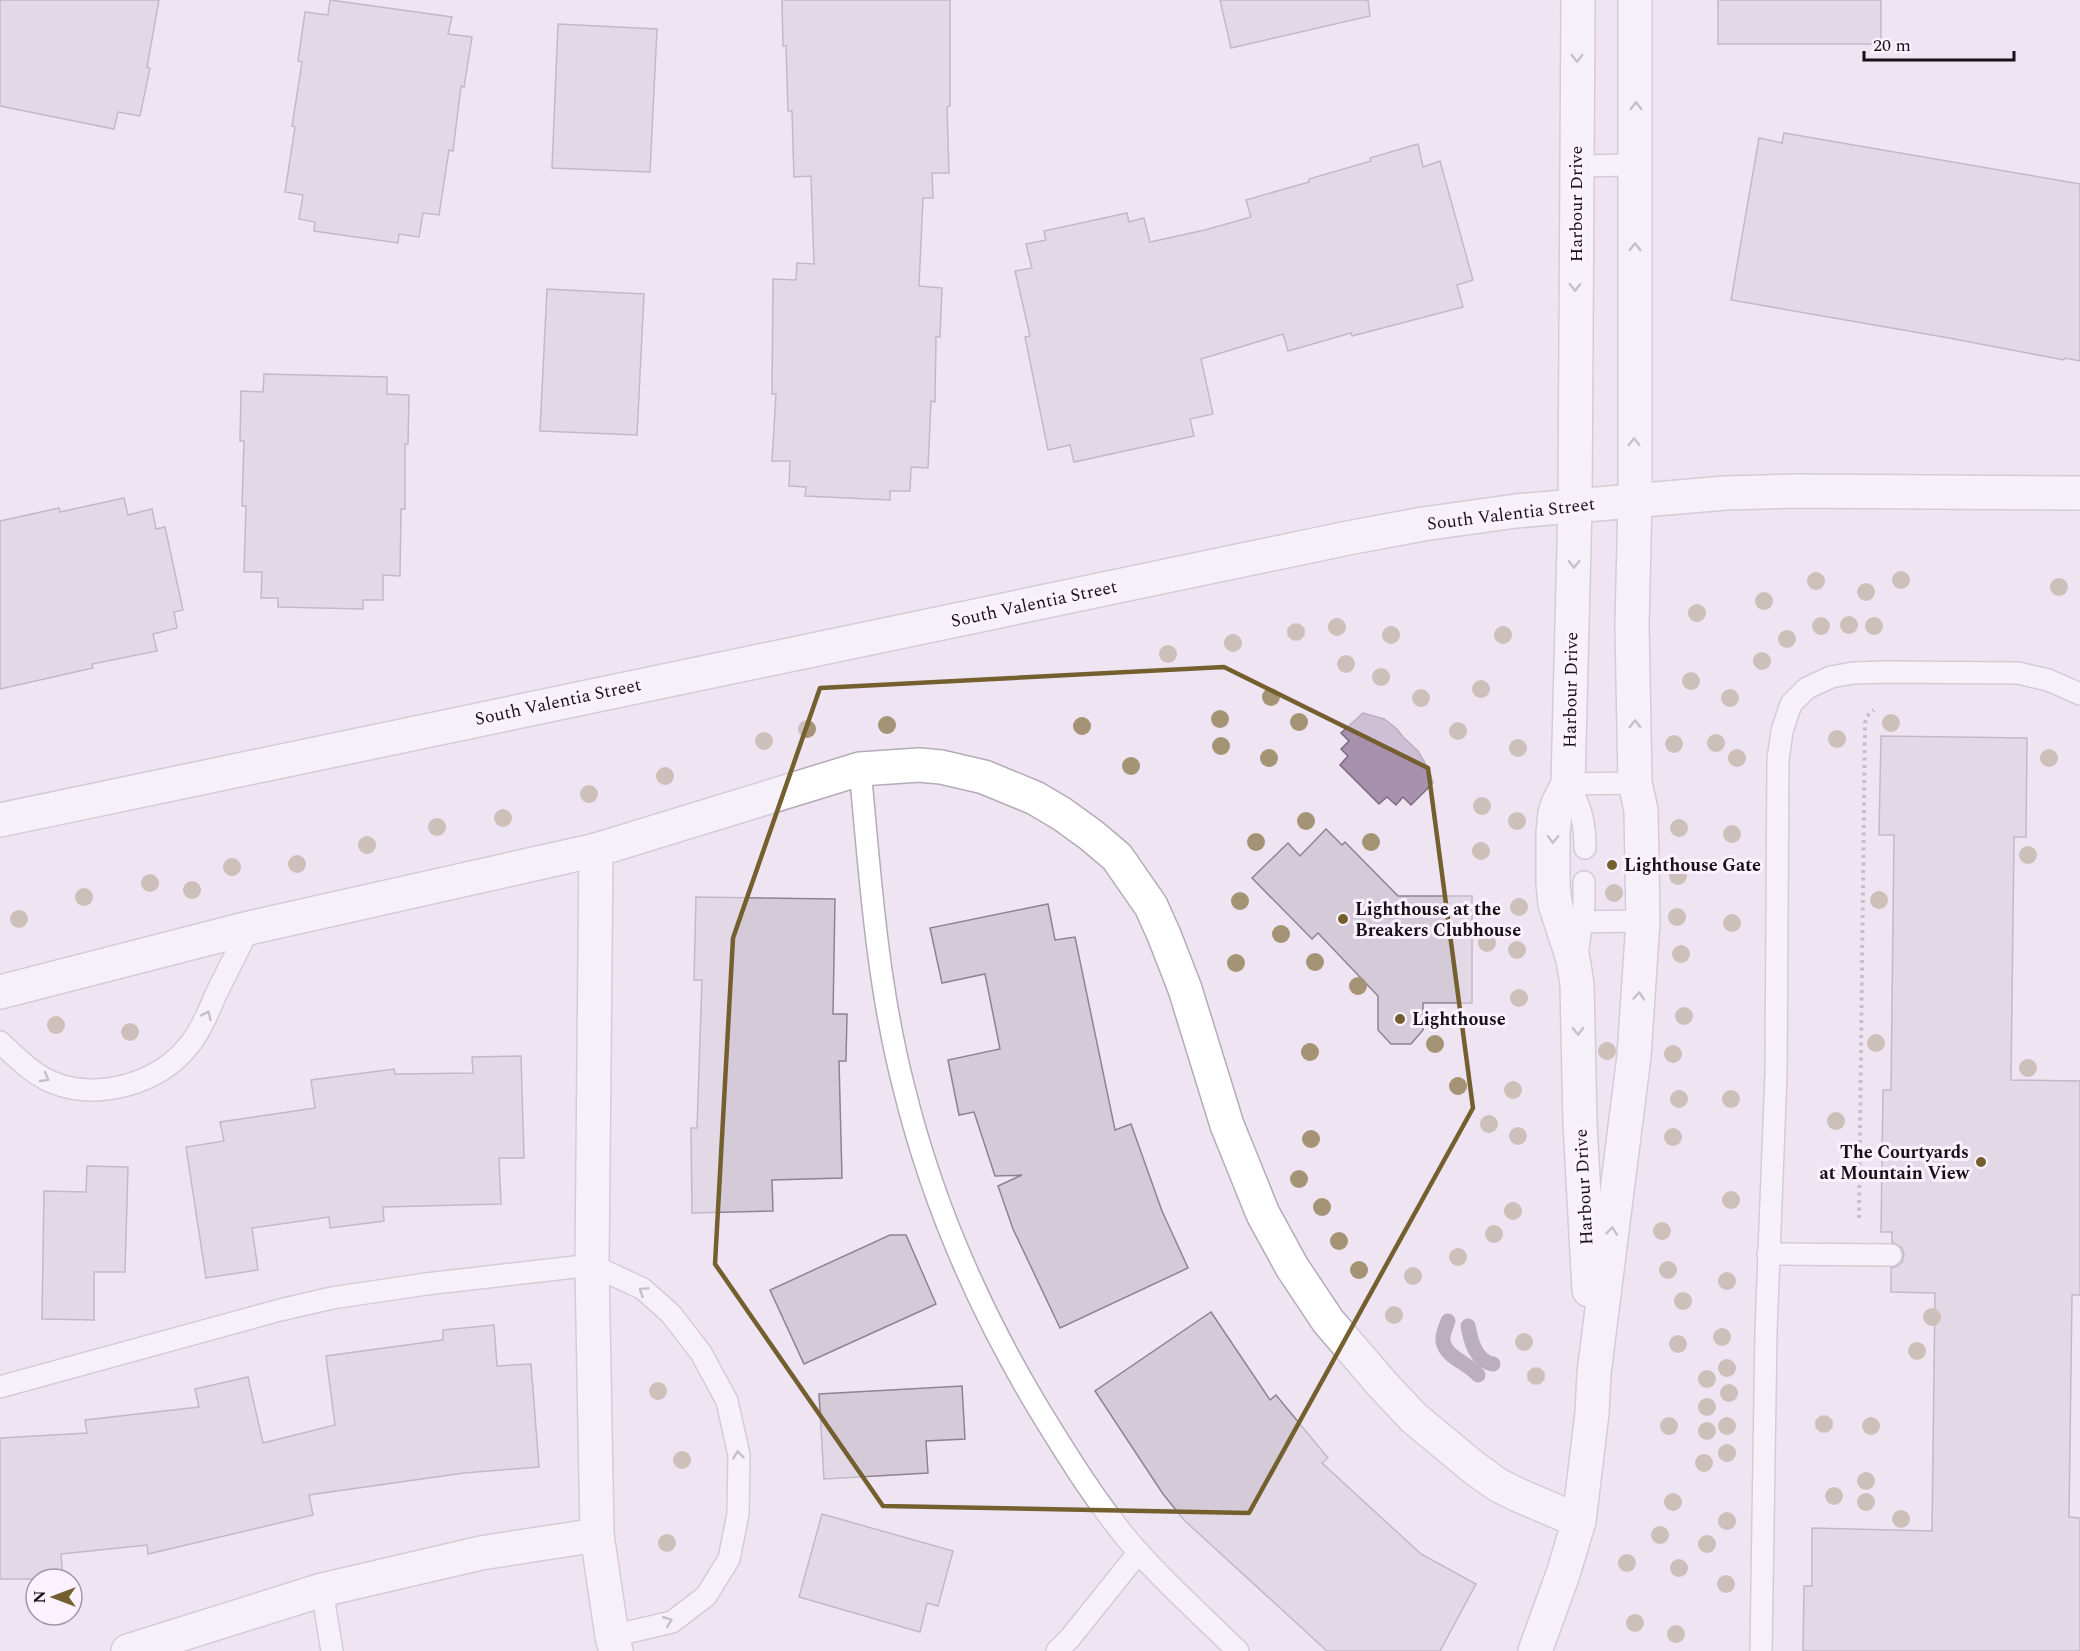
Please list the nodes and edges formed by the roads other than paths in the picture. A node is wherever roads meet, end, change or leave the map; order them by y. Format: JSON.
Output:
{"nodes":[{"id":1,"x":1578,"y":0,"type":"edge"},
{"id":2,"x":1635,"y":0,"type":"edge"},
{"id":3,"x":1635,"y":165,"type":"junction"},
{"id":4,"x":1576,"y":166,"type":"junction"},
{"id":5,"x":2080,"y":493,"type":"edge"},
{"id":6,"x":1635,"y":500,"type":"junction"},
{"id":7,"x":1575,"y":506,"type":"junction"},
{"id":8,"x":2080,"y":694,"type":"edge"},
{"id":9,"x":860,"y":769,"type":"junction"},
{"id":10,"x":1635,"y":783,"type":"junction"},
{"id":11,"x":1568,"y":784,"type":"junction"},
{"id":12,"x":0,"y":820,"type":"edge"},
{"id":13,"x":1585,"y":848,"type":"dead end"},
{"id":14,"x":596,"y":850,"type":"junction"},
{"id":15,"x":1584,"y":882,"type":"dead end"},
{"id":16,"x":1643,"y":921,"type":"junction"},
{"id":17,"x":1571,"y":922,"type":"junction"},
{"id":18,"x":249,"y":928,"type":"junction"},
{"id":19,"x":0,"y":992,"type":"edge"},
{"id":20,"x":0,"y":1042,"type":"edge"},
{"id":21,"x":1768,"y":1254,"type":"junction"},
{"id":22,"x":1892,"y":1255,"type":"dead end"},
{"id":23,"x":592,"y":1265,"type":"junction"},
{"id":24,"x":1594,"y":1373,"type":"junction"},
{"id":25,"x":0,"y":1387,"type":"edge"},
{"id":26,"x":1579,"y":1521,"type":"junction"},
{"id":27,"x":597,"y":1535,"type":"junction"},
{"id":28,"x":1139,"y":1552,"type":"junction"},
{"id":29,"x":322,"y":1590,"type":"junction"},
{"id":30,"x":614,"y":1643,"type":"edge"},
{"id":31,"x":128,"y":1651,"type":"edge"},
{"id":32,"x":332,"y":1651,"type":"edge"},
{"id":33,"x":1057,"y":1651,"type":"edge"},
{"id":34,"x":1238,"y":1651,"type":"edge"},
{"id":35,"x":1535,"y":1651,"type":"edge"},
{"id":36,"x":1761,"y":1651,"type":"edge"}],
"edges":[{"from":1,"to":4,"type":"street","name":"Harbour Drive","one_way":true},
{"from":3,"to":2,"type":"street","name":"Harbour Drive","one_way":true},
{"from":3,"to":4,"type":"lane"},
{"from":6,"to":3,"type":"street","name":"Harbour Drive","one_way":true},
{"from":4,"to":7,"type":"street","name":"Harbour Drive","one_way":true},
{"from":5,"to":6,"type":"street","name":"South Valentia Street"},
{"from":6,"to":7,"type":"street","name":"South Valentia Street"},
{"from":10,"to":6,"type":"street","name":"Harbour Drive","one_way":true},
{"from":7,"to":11,"type":"street","name":"Harbour Drive","one_way":true},
{"from":7,"to":12,"type":"street","name":"South Valentia Street"},
{"from":8,"to":21,"type":"lane"},
{"from":9,"to":14,"type":"street"},
{"from":9,"to":26,"type":"street"},
{"from":9,"to":28,"type":"lane"},
{"from":10,"to":11,"type":"lane"},
{"from":10,"to":16,"type":"street","name":"Harbour Drive"},
{"from":11,"to":13,"type":"lane"},
{"from":11,"to":17,"type":"street","name":"Harbour Drive","one_way":true},
{"from":14,"to":18,"type":"street"},
{"from":14,"to":23,"type":"street"},
{"from":15,"to":17,"type":"lane"},
{"from":16,"to":17,"type":"lane"},
{"from":24,"to":16,"type":"street","name":"Harbour Drive","one_way":true},
{"from":17,"to":24,"type":"street","name":"Harbour Drive","one_way":true},
{"from":18,"to":19,"type":"street"},
{"from":20,"to":18,"type":"lane","one_way":true},
{"from":21,"to":22,"type":"lane"},
{"from":21,"to":36,"type":"lane"},
{"from":23,"to":25,"type":"lane"},
{"from":23,"to":27,"type":"street"},
{"from":30,"to":23,"type":"lane","one_way":true},
{"from":24,"to":26,"type":"street","name":"Harbour Drive"},
{"from":26,"to":35,"type":"street","name":"Harbour Drive"},
{"from":27,"to":29,"type":"street"},
{"from":27,"to":30,"type":"street"},
{"from":28,"to":33,"type":"lane"},
{"from":28,"to":34,"type":"lane"},
{"from":29,"to":31,"type":"street"},
{"from":29,"to":32,"type":"lane"}]}
